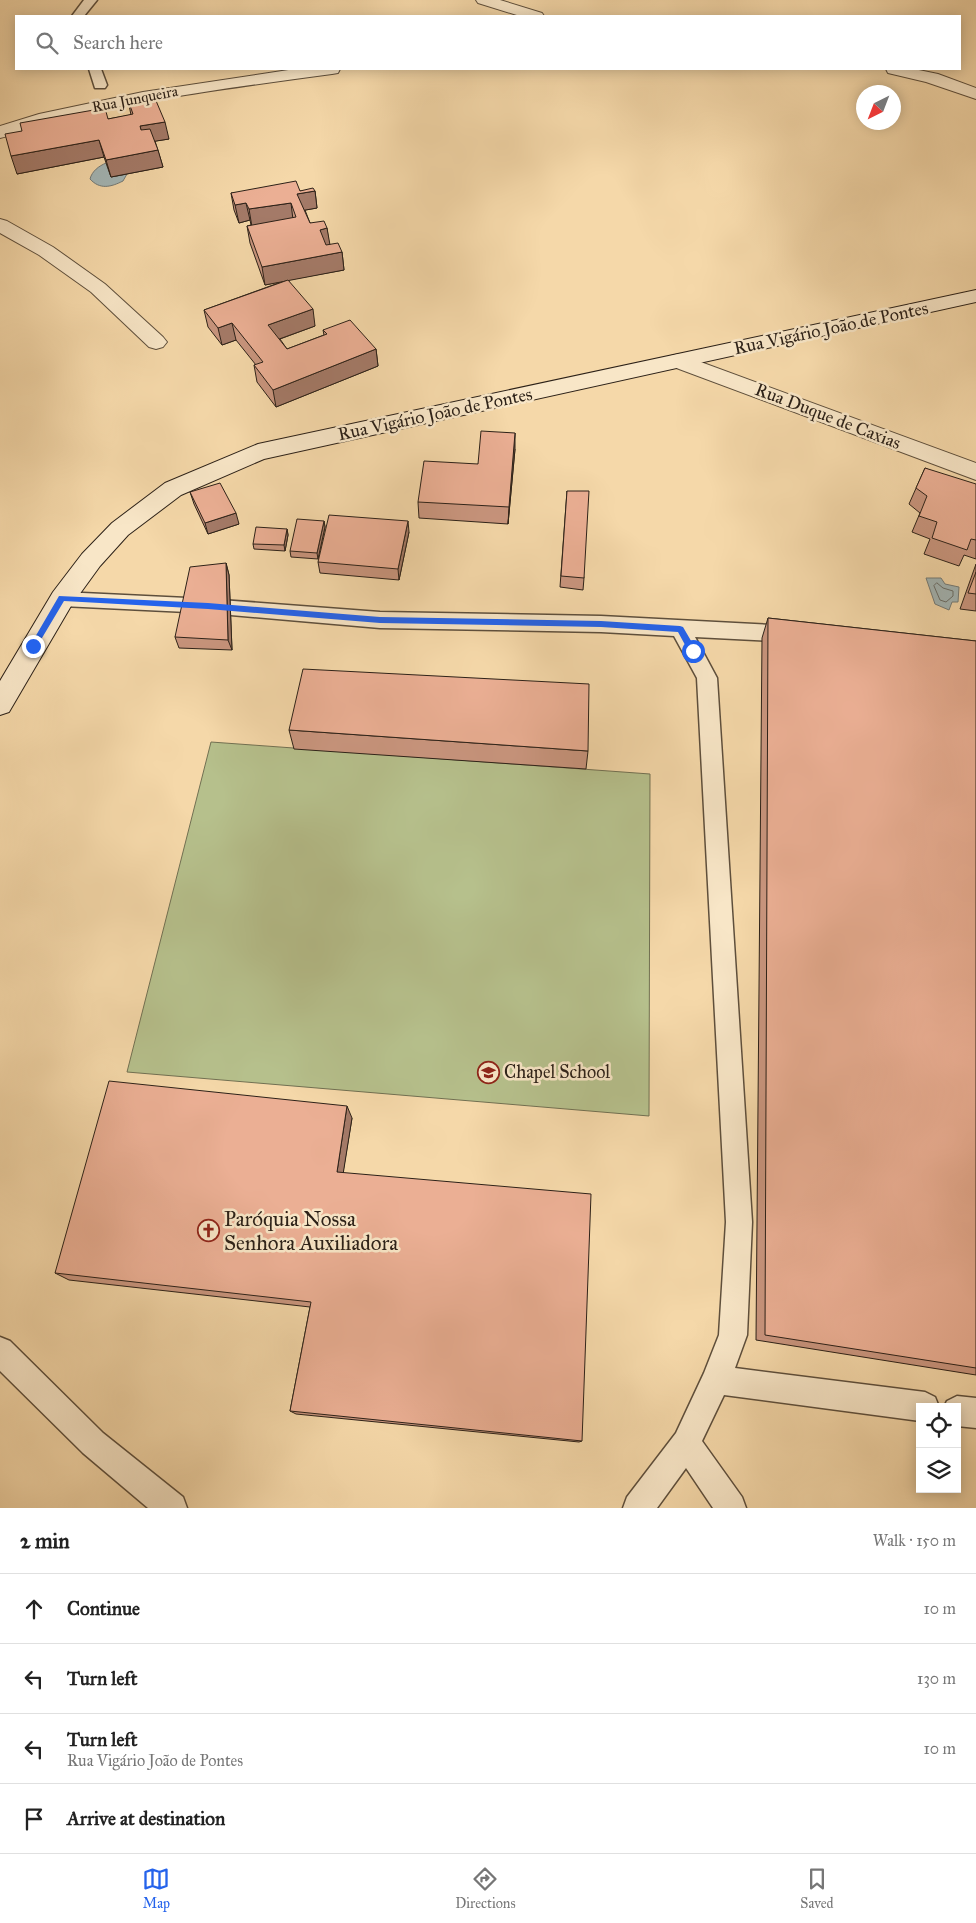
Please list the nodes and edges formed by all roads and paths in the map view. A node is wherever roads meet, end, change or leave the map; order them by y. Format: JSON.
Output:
{"nodes":[{"id":1,"x":91,"y":0,"type":"edge"},
{"id":2,"x":484,"y":0,"type":"edge"},
{"id":3,"x":79,"y":15,"type":"edge"},
{"id":4,"x":533,"y":15,"type":"edge"},
{"id":5,"x":95,"y":70,"type":"edge"},
{"id":6,"x":324,"y":70,"type":"edge"},
{"id":7,"x":898,"y":70,"type":"edge"},
{"id":8,"x":100,"y":85,"type":"dead end"},
{"id":9,"x":976,"y":94,"type":"edge"},
{"id":10,"x":0,"y":133,"type":"edge"},
{"id":11,"x":0,"y":225,"type":"edge"},
{"id":12,"x":976,"y":296,"type":"edge"},
{"id":13,"x":156,"y":342,"type":"dead end"},
{"id":14,"x":679,"y":361,"type":"junction"},
{"id":15,"x":976,"y":472,"type":"edge"},
{"id":16,"x":62,"y":598,"type":"junction"},
{"id":17,"x":680,"y":629,"type":"junction"},
{"id":18,"x":810,"y":636,"type":"edge"},
{"id":19,"x":0,"y":704,"type":"edge"},
{"id":20,"x":0,"y":1351,"type":"edge"},
{"id":21,"x":716,"y":1380,"type":"junction"},
{"id":22,"x":916,"y":1406,"type":"edge"},
{"id":23,"x":961,"y":1411,"type":"edge"},
{"id":24,"x":976,"y":1413,"type":"edge"},
{"id":25,"x":686,"y":1442,"type":"junction"},
{"id":26,"x":172,"y":1508,"type":"edge"},
{"id":27,"x":638,"y":1508,"type":"edge"},
{"id":28,"x":731,"y":1508,"type":"edge"}],
"edges":[{"from":1,"to":3,"type":"lane"},
{"from":2,"to":4,"type":"street"},
{"from":5,"to":8,"type":"lane"},
{"from":6,"to":10,"type":"street","name":"Rua Junqueira"},
{"from":7,"to":9,"type":"street"},
{"from":11,"to":13,"type":"street"},
{"from":12,"to":14,"type":"street","name":"Rua Vigário João de Pontes"},
{"from":14,"to":15,"type":"street","name":"Rua Duque de Caxias"},
{"from":14,"to":16,"type":"street","name":"Rua Vigário João de Pontes"},
{"from":16,"to":17,"type":"lane"},
{"from":16,"to":19,"type":"street","name":"Rua Vigário João de Pontes"},
{"from":17,"to":18,"type":"lane"},
{"from":17,"to":21,"type":"lane"},
{"from":20,"to":26,"type":"lane"},
{"from":21,"to":22,"type":"lane"},
{"from":21,"to":25,"type":"lane"},
{"from":23,"to":24,"type":"lane"},
{"from":25,"to":27,"type":"lane"},
{"from":25,"to":28,"type":"lane"}]}
